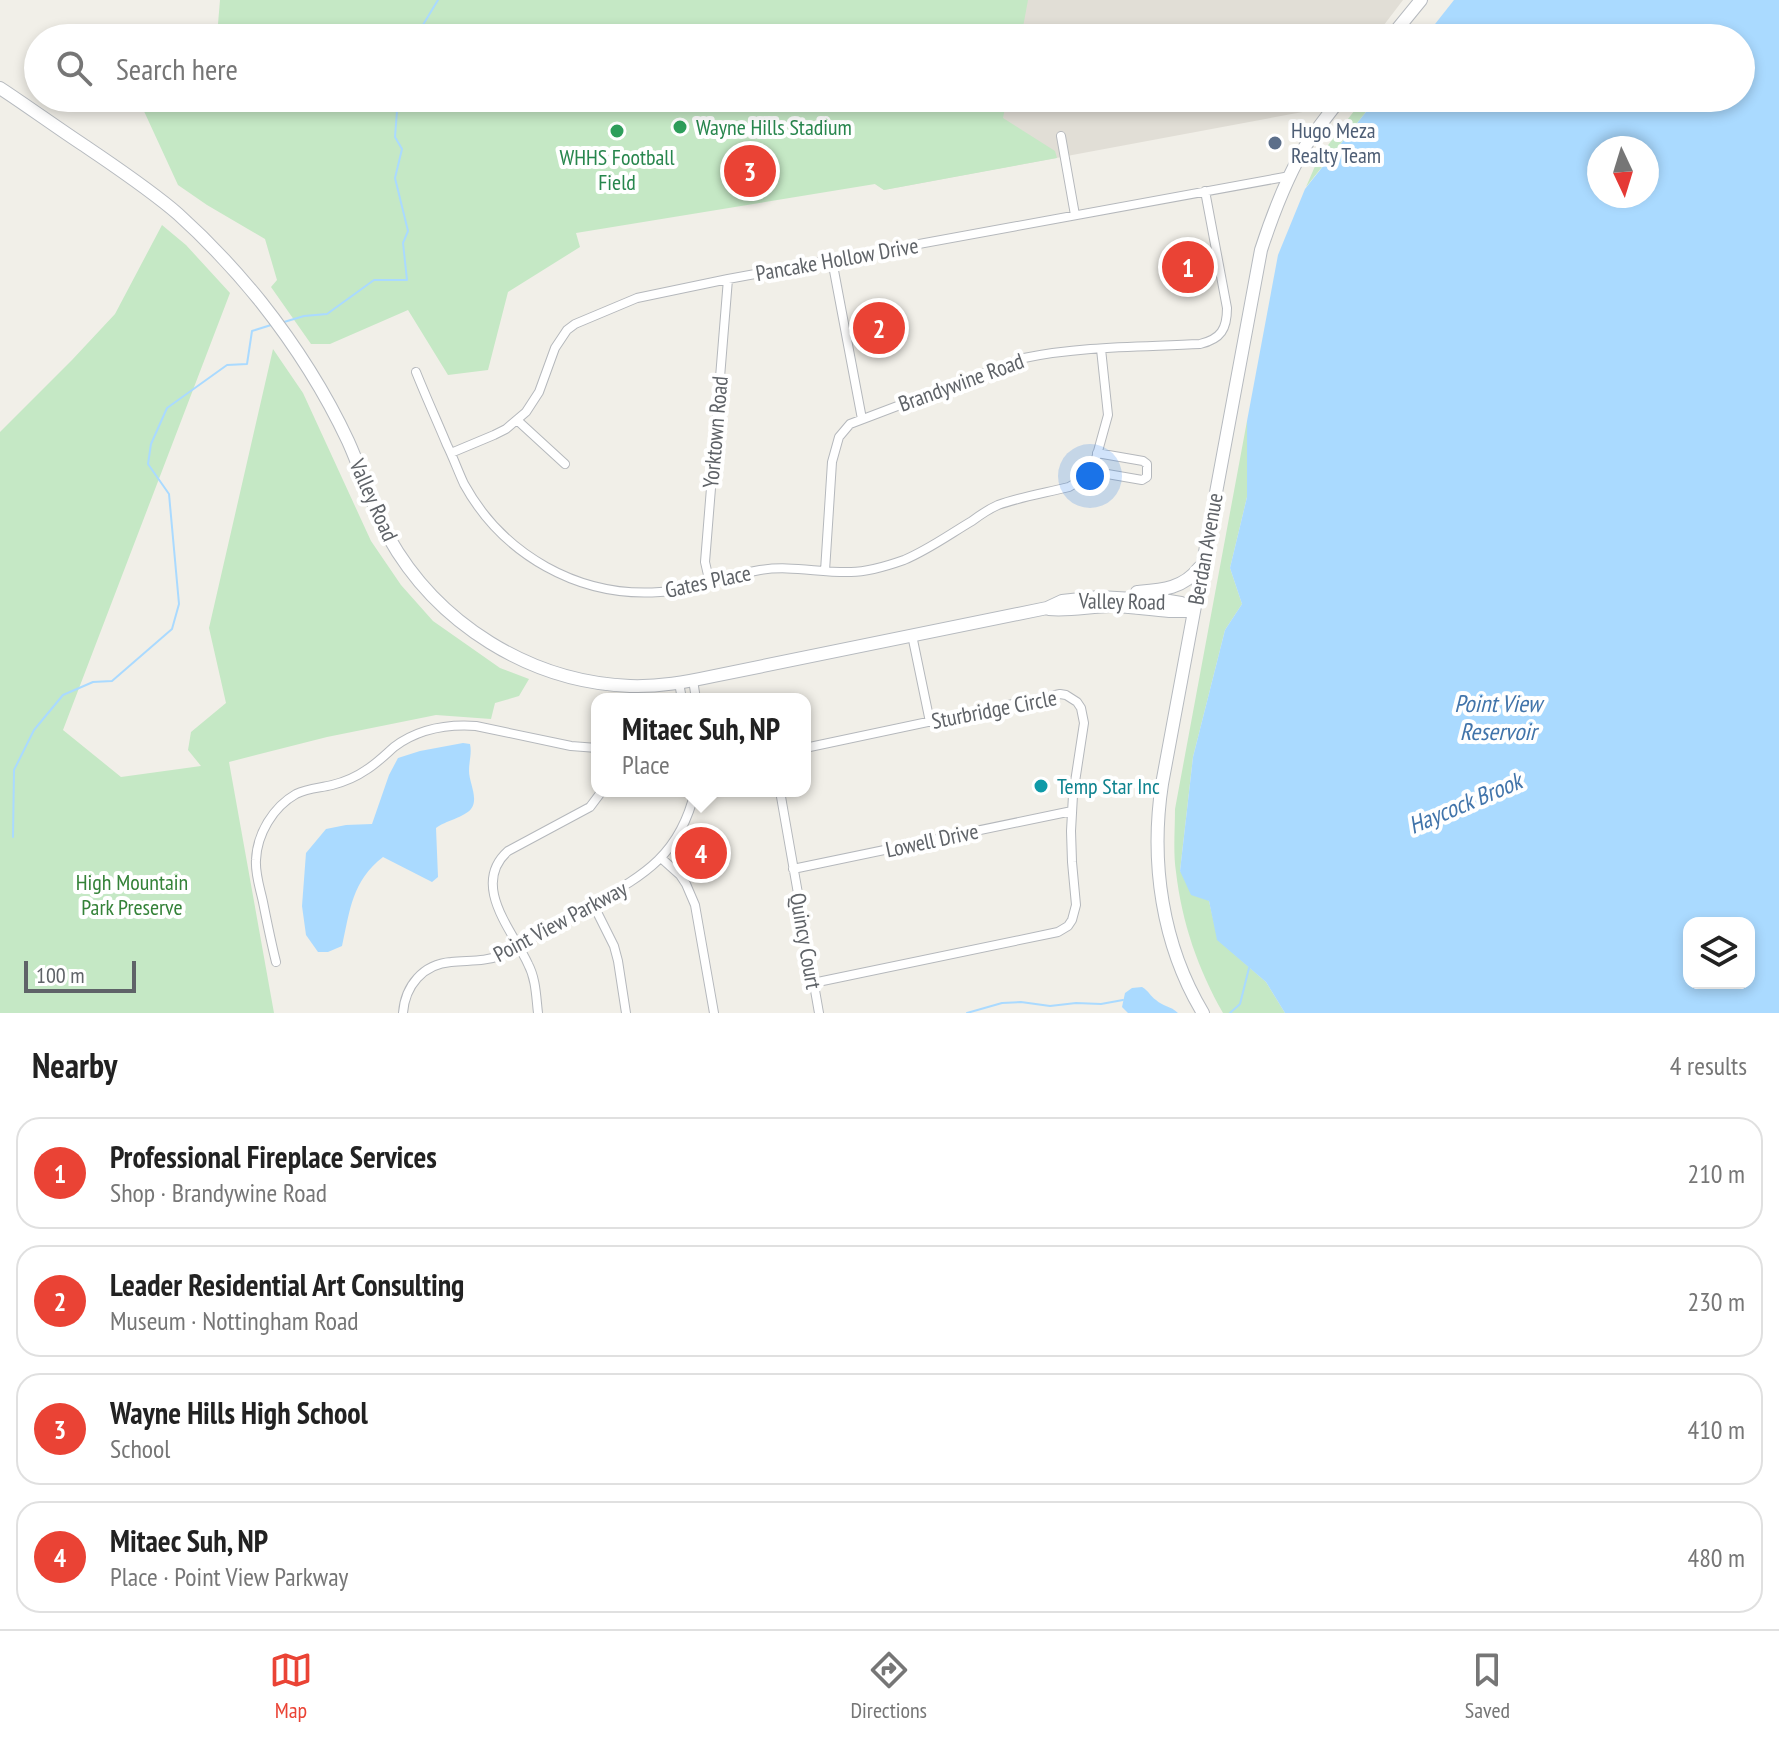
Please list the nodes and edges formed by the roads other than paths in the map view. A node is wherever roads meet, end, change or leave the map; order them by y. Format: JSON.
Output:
{"nodes":[{"id":1,"x":1421,"y":0,"type":"edge"},
{"id":2,"x":1401,"y":24,"type":"edge"},
{"id":3,"x":0,"y":88,"type":"edge"},
{"id":4,"x":24,"y":105,"type":"edge"},
{"id":5,"x":35,"y":112,"type":"edge"},
{"id":6,"x":1331,"y":112,"type":"edge"},
{"id":7,"x":1061,"y":136,"type":"dead end"},
{"id":8,"x":1290,"y":176,"type":"junction"},
{"id":9,"x":1205,"y":191,"type":"junction"},
{"id":10,"x":1075,"y":215,"type":"junction"},
{"id":11,"x":832,"y":260,"type":"junction"},
{"id":12,"x":728,"y":279,"type":"junction"},
{"id":13,"x":1101,"y":349,"type":"junction"},
{"id":14,"x":416,"y":372,"type":"dead end"},
{"id":15,"x":862,"y":419,"type":"junction"},
{"id":16,"x":517,"y":420,"type":"junction"},
{"id":17,"x":451,"y":453,"type":"junction"},
{"id":18,"x":1097,"y":453,"type":"junction"},
{"id":19,"x":565,"y":464,"type":"dead end"},
{"id":20,"x":1090,"y":471,"type":"junction"},
{"id":21,"x":1201,"y":566,"type":"junction"},
{"id":22,"x":825,"y":571,"type":"junction"},
{"id":23,"x":713,"y":582,"type":"junction"},
{"id":24,"x":1099,"y":597,"type":"junction"},
{"id":25,"x":1047,"y":608,"type":"junction"},
{"id":26,"x":1193,"y":610,"type":"junction"},
{"id":27,"x":912,"y":635,"type":"junction"},
{"id":28,"x":693,"y":680,"type":"junction"},
{"id":29,"x":679,"y":683,"type":"junction"},
{"id":30,"x":681,"y":693,"type":"edge"},
{"id":31,"x":695,"y":693,"type":"edge"},
{"id":32,"x":930,"y":722,"type":"junction"},
{"id":33,"x":811,"y":747,"type":"edge"},
{"id":34,"x":591,"y":748,"type":"edge"},
{"id":35,"x":598,"y":797,"type":"edge"},
{"id":36,"x":693,"y":797,"type":"edge"},
{"id":37,"x":781,"y":797,"type":"edge"},
{"id":38,"x":1072,"y":811,"type":"junction"},
{"id":39,"x":661,"y":858,"type":"junction"},
{"id":40,"x":793,"y":869,"type":"junction"},
{"id":41,"x":593,"y":904,"type":"junction"},
{"id":42,"x":518,"y":947,"type":"junction"},
{"id":43,"x":276,"y":962,"type":"dead end"},
{"id":44,"x":813,"y":983,"type":"junction"},
{"id":45,"x":403,"y":1013,"type":"edge"},
{"id":46,"x":538,"y":1013,"type":"edge"},
{"id":47,"x":626,"y":1013,"type":"edge"},
{"id":48,"x":714,"y":1013,"type":"edge"},
{"id":49,"x":819,"y":1013,"type":"edge"},
{"id":50,"x":1203,"y":1013,"type":"edge"}],
"edges":[{"from":1,"to":2,"type":"main road"},
{"from":3,"to":4,"type":"main road","name":"Valley Road"},
{"from":5,"to":29,"type":"main road","name":"Valley Road"},
{"from":6,"to":8,"type":"main road","name":"Berdan Avenue"},
{"from":7,"to":10,"type":"street"},
{"from":8,"to":9,"type":"street","name":"Pancake Hollow Drive"},
{"from":8,"to":21,"type":"main road","name":"Berdan Avenue"},
{"from":9,"to":10,"type":"street","name":"Pancake Hollow Drive"},
{"from":9,"to":13,"type":"street","name":"Brandywine Road"},
{"from":10,"to":11,"type":"street","name":"Pancake Hollow Drive"},
{"from":11,"to":12,"type":"street","name":"Pancake Hollow Drive"},
{"from":11,"to":15,"type":"street"},
{"from":12,"to":16,"type":"street","name":"Pancake Hollow Drive"},
{"from":12,"to":23,"type":"street","name":"Yorktown Road"},
{"from":13,"to":15,"type":"street","name":"Brandywine Road"},
{"from":13,"to":18,"type":"street"},
{"from":14,"to":17,"type":"street","name":"Gates Place"},
{"from":15,"to":22,"type":"street","name":"Brandywine Road"},
{"from":16,"to":17,"type":"street","name":"Pancake Hollow Drive"},
{"from":16,"to":19,"type":"street"},
{"from":17,"to":23,"type":"street","name":"Gates Place"},
{"from":18,"to":20,"type":"street"},
{"from":18,"to":20,"type":"street"},
{"from":20,"to":22,"type":"street","name":"Gates Place"},
{"from":21,"to":24,"type":"main road"},
{"from":21,"to":26,"type":"main road","name":"Berdan Avenue"},
{"from":22,"to":23,"type":"street","name":"Gates Place"},
{"from":24,"to":25,"type":"main road","name":"Valley Road"},
{"from":24,"to":26,"type":"main road","name":"Valley Road"},
{"from":25,"to":26,"type":"main road","name":"Valley Road"},
{"from":25,"to":27,"type":"main road","name":"Valley Road"},
{"from":26,"to":50,"type":"main road","name":"Berdan Avenue"},
{"from":27,"to":28,"type":"main road","name":"Valley Road"},
{"from":27,"to":32,"type":"street"},
{"from":28,"to":29,"type":"main road","name":"Valley Road"},
{"from":28,"to":31,"type":"street"},
{"from":29,"to":30,"type":"street"},
{"from":32,"to":33,"type":"street","name":"Sturbridge Circle"},
{"from":32,"to":38,"type":"street","name":"Sturbridge Circle"},
{"from":34,"to":43,"type":"street"},
{"from":35,"to":42,"type":"street"},
{"from":36,"to":39,"type":"street","name":"Point View Parkway"},
{"from":37,"to":40,"type":"street"},
{"from":38,"to":40,"type":"street","name":"Lowell Drive"},
{"from":38,"to":44,"type":"street","name":"Sturbridge Circle"},
{"from":39,"to":41,"type":"street","name":"Point View Parkway"},
{"from":39,"to":48,"type":"street"},
{"from":40,"to":44,"type":"street","name":"Quincy Court"},
{"from":41,"to":42,"type":"street","name":"Point View Parkway"},
{"from":41,"to":47,"type":"street"},
{"from":42,"to":45,"type":"street","name":"Point View Parkway"},
{"from":42,"to":46,"type":"street"},
{"from":44,"to":49,"type":"street","name":"Quincy Court"}]}
